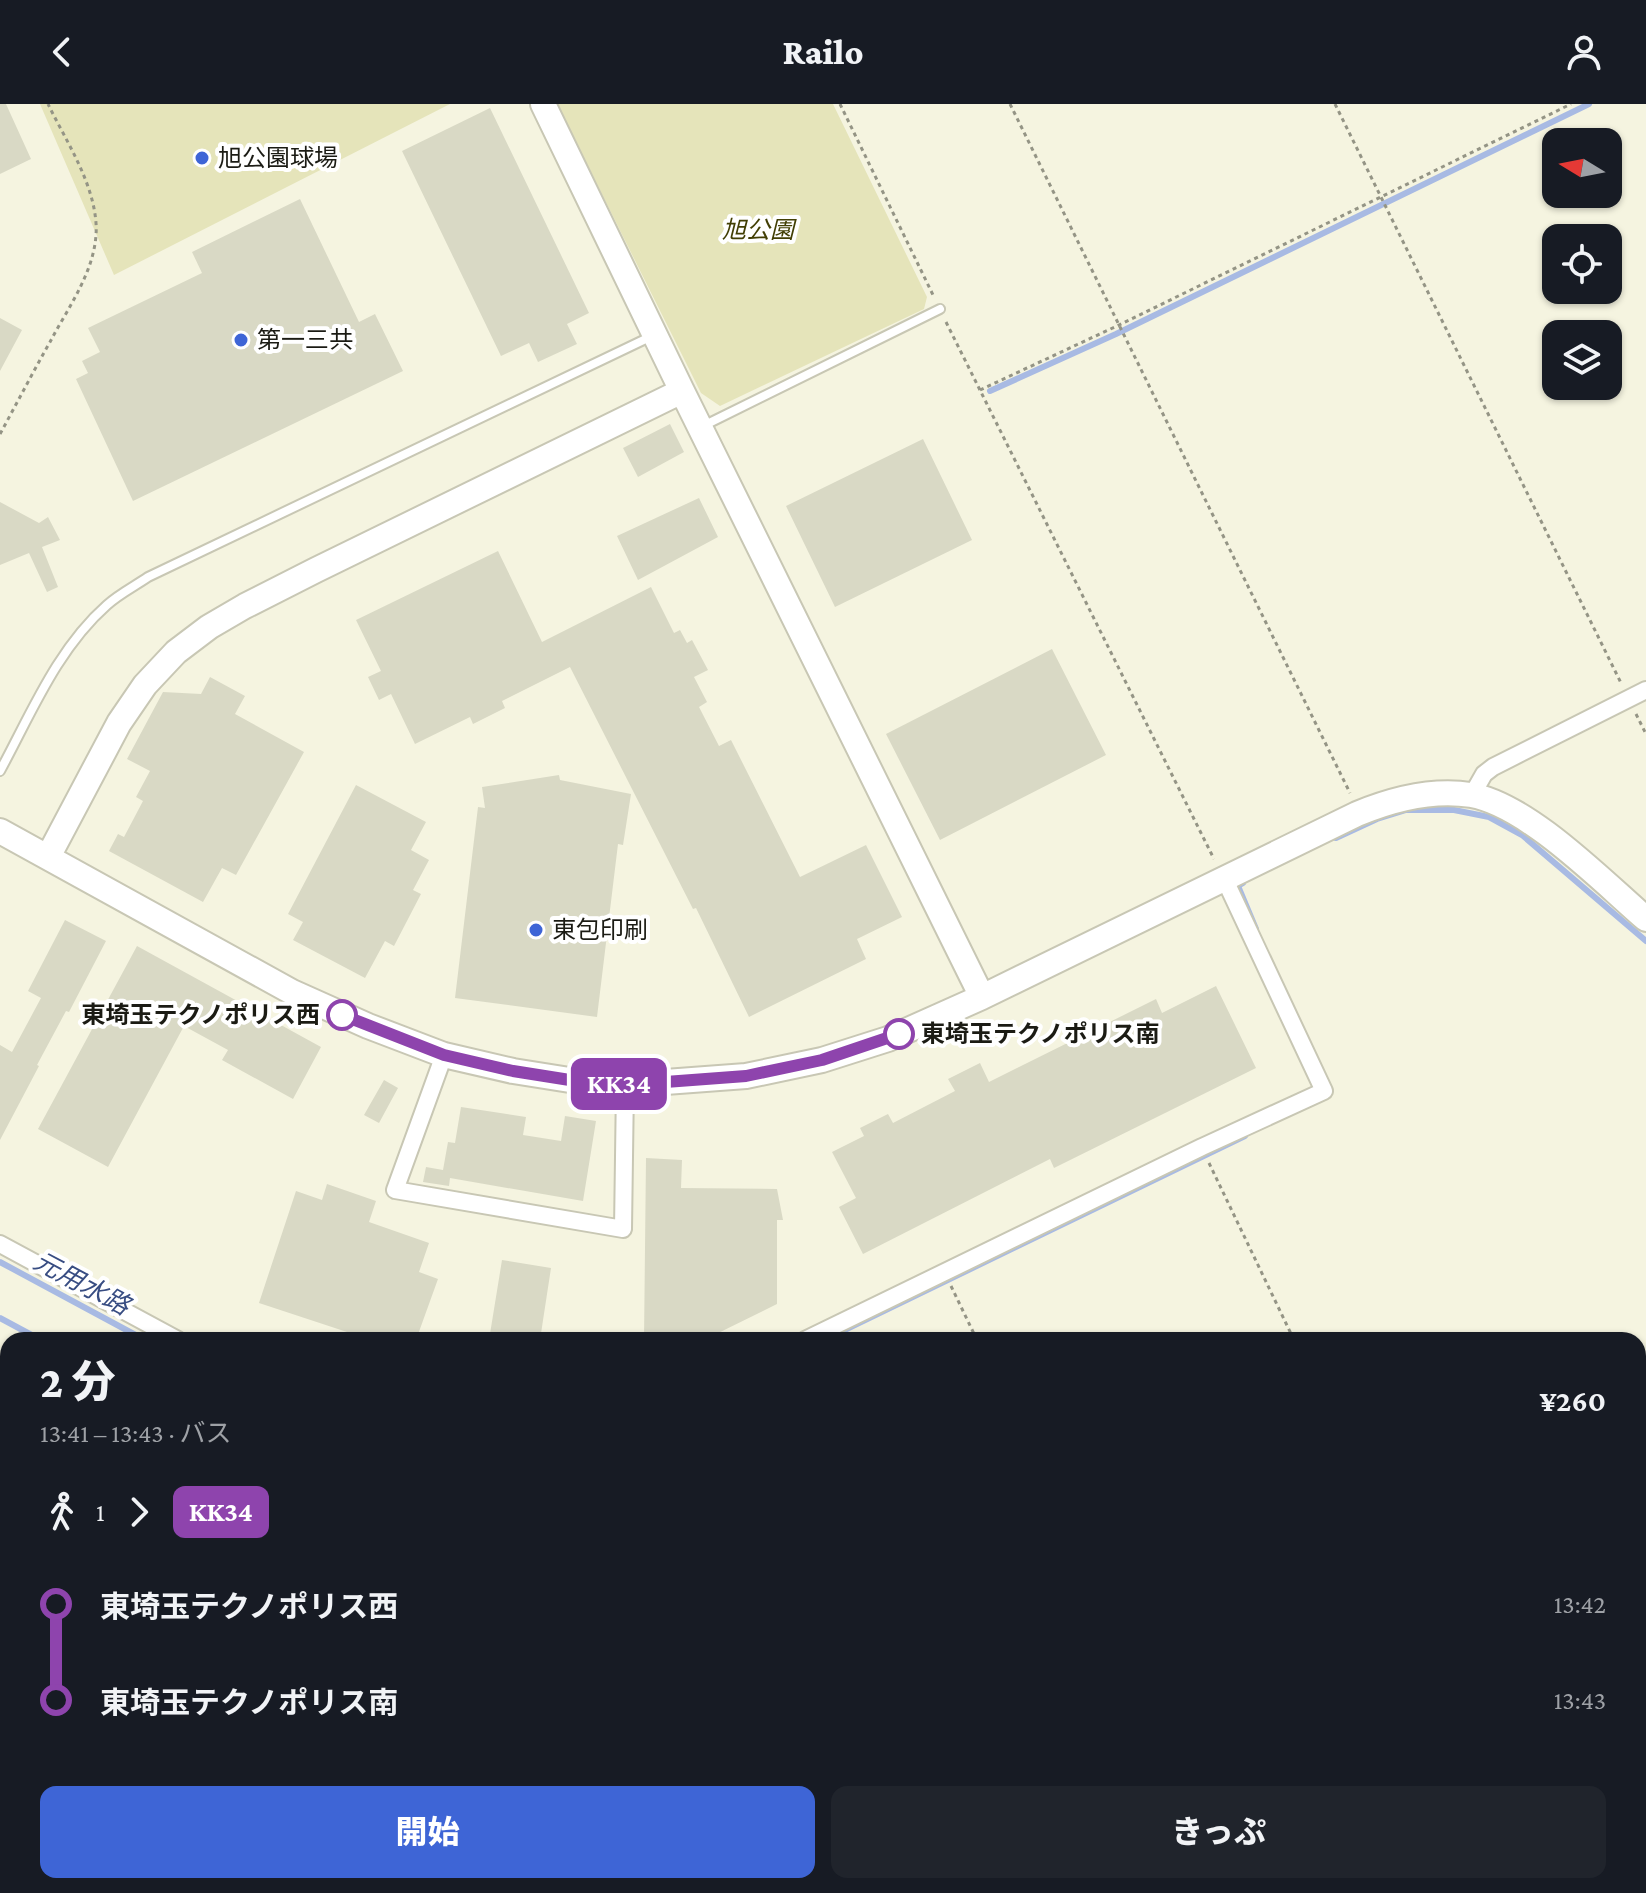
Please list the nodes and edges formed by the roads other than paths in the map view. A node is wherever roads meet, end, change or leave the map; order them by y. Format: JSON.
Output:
{"nodes":[{"id":1,"x":543,"y":104,"type":"edge"},
{"id":2,"x":940,"y":309,"type":"road end"},
{"id":3,"x":654,"y":334,"type":"junction"},
{"id":4,"x":682,"y":391,"type":"junction"},
{"id":5,"x":700,"y":427,"type":"junction"},
{"id":6,"x":1646,"y":690,"type":"edge"},
{"id":7,"x":0,"y":771,"type":"edge"},
{"id":8,"x":1472,"y":795,"type":"junction"},
{"id":9,"x":0,"y":831,"type":"edge"},
{"id":10,"x":48,"y":857,"type":"junction"},
{"id":11,"x":1225,"y":880,"type":"junction"},
{"id":12,"x":1646,"y":919,"type":"edge"},
{"id":13,"x":982,"y":997,"type":"junction"},
{"id":14,"x":444,"y":1055,"type":"junction"},
{"id":15,"x":625,"y":1085,"type":"junction"},
{"id":16,"x":0,"y":1244,"type":"edge"},
{"id":17,"x":163,"y":1332,"type":"edge"},
{"id":18,"x":822,"y":1332,"type":"edge"}],
"edges":[{"from":1,"to":3,"type":"street"},
{"from":2,"to":5,"type":"lane"},
{"from":3,"to":4,"type":"street"},
{"from":3,"to":7,"type":"lane"},
{"from":4,"to":5,"type":"street"},
{"from":4,"to":10,"type":"street"},
{"from":5,"to":13,"type":"street"},
{"from":6,"to":8,"type":"street"},
{"from":8,"to":11,"type":"street"},
{"from":8,"to":12,"type":"street"},
{"from":9,"to":10,"type":"street"},
{"from":10,"to":14,"type":"street"},
{"from":11,"to":13,"type":"street"},
{"from":11,"to":18,"type":"street"},
{"from":13,"to":15,"type":"street"},
{"from":14,"to":15,"type":"street"},
{"from":14,"to":15,"type":"street"},
{"from":16,"to":17,"type":"street"}]}
